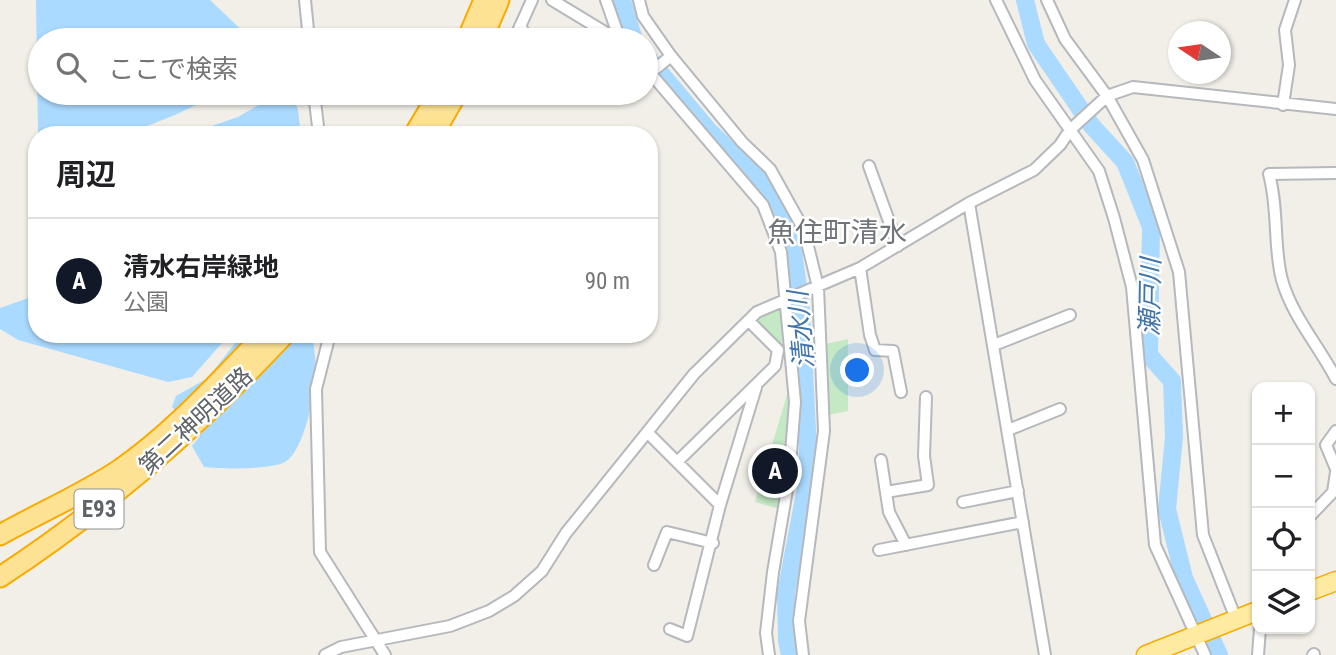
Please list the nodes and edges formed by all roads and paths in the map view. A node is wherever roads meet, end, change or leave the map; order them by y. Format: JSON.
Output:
{"nodes":[{"id":1,"x":305,"y":0,"type":"edge"},
{"id":2,"x":484,"y":0,"type":"edge"},
{"id":3,"x":499,"y":0,"type":"edge"},
{"id":4,"x":532,"y":0,"type":"edge"},
{"id":5,"x":552,"y":0,"type":"edge"},
{"id":6,"x":606,"y":0,"type":"edge"},
{"id":7,"x":639,"y":0,"type":"edge"},
{"id":8,"x":996,"y":0,"type":"edge"},
{"id":9,"x":1047,"y":0,"type":"edge"},
{"id":10,"x":1295,"y":0,"type":"edge"},
{"id":11,"x":520,"y":26,"type":"edge"},
{"id":12,"x":308,"y":28,"type":"edge"},
{"id":13,"x":472,"y":28,"type":"edge"},
{"id":14,"x":487,"y":28,"type":"edge"},
{"id":15,"x":599,"y":28,"type":"edge"},
{"id":16,"x":614,"y":28,"type":"edge"},
{"id":17,"x":651,"y":28,"type":"edge"},
{"id":18,"x":658,"y":37,"type":"edge"},
{"id":19,"x":671,"y":56,"type":"junction"},
{"id":20,"x":658,"y":64,"type":"edge"},
{"id":21,"x":658,"y":82,"type":"edge"},
{"id":22,"x":1106,"y":99,"type":"junction"},
{"id":23,"x":1283,"y":104,"type":"junction"},
{"id":24,"x":315,"y":105,"type":"edge"},
{"id":25,"x":432,"y":105,"type":"edge"},
{"id":26,"x":450,"y":105,"type":"edge"},
{"id":27,"x":1336,"y":109,"type":"edge"},
{"id":28,"x":318,"y":126,"type":"edge"},
{"id":29,"x":419,"y":126,"type":"edge"},
{"id":30,"x":438,"y":126,"type":"edge"},
{"id":31,"x":1072,"y":128,"type":"junction"},
{"id":32,"x":869,"y":166,"type":"dead end"},
{"id":33,"x":1336,"y":173,"type":"edge"},
{"id":34,"x":969,"y":203,"type":"junction"},
{"id":35,"x":898,"y":246,"type":"junction"},
{"id":36,"x":860,"y":268,"type":"junction"},
{"id":37,"x":818,"y":287,"type":"junction"},
{"id":38,"x":783,"y":300,"type":"junction"},
{"id":39,"x":1070,"y":315,"type":"dead end"},
{"id":40,"x":749,"y":321,"type":"junction"},
{"id":41,"x":257,"y":343,"type":"edge"},
{"id":42,"x":275,"y":343,"type":"edge"},
{"id":43,"x":328,"y":343,"type":"edge"},
{"id":44,"x":994,"y":345,"type":"junction"},
{"id":45,"x":1336,"y":379,"type":"edge"},
{"id":46,"x":757,"y":384,"type":"junction"},
{"id":47,"x":901,"y":392,"type":"dead end"},
{"id":48,"x":926,"y":397,"type":"dead end"},
{"id":49,"x":1060,"y":409,"type":"dead end"},
{"id":50,"x":185,"y":425,"type":"junction"},
{"id":51,"x":1008,"y":430,"type":"junction"},
{"id":52,"x":1336,"y":431,"type":"edge"},
{"id":53,"x":647,"y":432,"type":"junction"},
{"id":54,"x":881,"y":460,"type":"dead end"},
{"id":55,"x":677,"y":462,"type":"junction"},
{"id":56,"x":1336,"y":470,"type":"edge"},
{"id":57,"x":1018,"y":491,"type":"junction"},
{"id":58,"x":886,"y":492,"type":"junction"},
{"id":59,"x":963,"y":502,"type":"dead end"},
{"id":60,"x":720,"y":505,"type":"junction"},
{"id":61,"x":1315,"y":511,"type":"edge"},
{"id":62,"x":1023,"y":523,"type":"junction"},
{"id":63,"x":0,"y":535,"type":"edge"},
{"id":64,"x":713,"y":543,"type":"junction"},
{"id":65,"x":906,"y":545,"type":"junction"},
{"id":66,"x":879,"y":550,"type":"dead end"},
{"id":67,"x":654,"y":565,"type":"dead end"},
{"id":68,"x":0,"y":577,"type":"edge"},
{"id":69,"x":1336,"y":581,"type":"edge"},
{"id":70,"x":1315,"y":589,"type":"edge"},
{"id":71,"x":1252,"y":613,"type":"edge"},
{"id":72,"x":1236,"y":619,"type":"junction"},
{"id":73,"x":670,"y":629,"type":"dead end"},
{"id":74,"x":1260,"y":634,"type":"edge"},
{"id":75,"x":1198,"y":635,"type":"junction"},
{"id":76,"x":375,"y":640,"type":"junction"},
{"id":77,"x":325,"y":655,"type":"edge"},
{"id":78,"x":385,"y":655,"type":"edge"},
{"id":79,"x":769,"y":655,"type":"edge"},
{"id":80,"x":803,"y":655,"type":"edge"},
{"id":81,"x":1045,"y":655,"type":"edge"},
{"id":82,"x":1146,"y":655,"type":"edge"},
{"id":83,"x":1205,"y":655,"type":"edge"},
{"id":84,"x":1258,"y":655,"type":"edge"}],
"edges":[{"from":1,"to":12,"type":"street"},
{"from":2,"to":13,"type":"highway"},
{"from":3,"to":14,"type":"highway"},
{"from":4,"to":11,"type":"street"},
{"from":5,"to":15,"type":"street"},
{"from":6,"to":16,"type":"street"},
{"from":7,"to":17,"type":"street"},
{"from":8,"to":31,"type":"street"},
{"from":9,"to":22,"type":"street"},
{"from":10,"to":23,"type":"street"},
{"from":18,"to":19,"type":"street"},
{"from":19,"to":20,"type":"street"},
{"from":19,"to":37,"type":"street"},
{"from":21,"to":38,"type":"street"},
{"from":22,"to":23,"type":"street"},
{"from":22,"to":31,"type":"street"},
{"from":22,"to":72,"type":"street"},
{"from":23,"to":27,"type":"street"},
{"from":24,"to":28,"type":"street"},
{"from":25,"to":29,"type":"highway"},
{"from":26,"to":30,"type":"highway"},
{"from":31,"to":34,"type":"street"},
{"from":31,"to":75,"type":"street"},
{"from":32,"to":35,"type":"street"},
{"from":33,"to":45,"type":"street"},
{"from":34,"to":35,"type":"street"},
{"from":34,"to":44,"type":"street"},
{"from":35,"to":36,"type":"street"},
{"from":36,"to":37,"type":"street"},
{"from":36,"to":47,"type":"street"},
{"from":37,"to":38,"type":"street"},
{"from":37,"to":80,"type":"street"},
{"from":38,"to":40,"type":"street"},
{"from":38,"to":79,"type":"street"},
{"from":39,"to":44,"type":"street"},
{"from":40,"to":46,"type":"street"},
{"from":40,"to":53,"type":"street"},
{"from":41,"to":50,"type":"highway","name":"第二神明道路","number":"E93"},
{"from":42,"to":50,"type":"highway","name":"第二神明道路","number":"E93"},
{"from":43,"to":76,"type":"street"},
{"from":44,"to":51,"type":"street"},
{"from":46,"to":55,"type":"street"},
{"from":46,"to":60,"type":"street"},
{"from":48,"to":58,"type":"street"},
{"from":49,"to":51,"type":"street"},
{"from":50,"to":63,"type":"highway","name":"第二神明道路","number":"E93"},
{"from":50,"to":68,"type":"highway","name":"第二神明道路","number":"E93"},
{"from":51,"to":57,"type":"street"},
{"from":52,"to":56,"type":"street"},
{"from":53,"to":55,"type":"street"},
{"from":53,"to":76,"type":"street"},
{"from":54,"to":58,"type":"street"},
{"from":55,"to":60,"type":"street"},
{"from":56,"to":61,"type":"street"},
{"from":57,"to":59,"type":"street"},
{"from":57,"to":62,"type":"street"},
{"from":58,"to":65,"type":"street"},
{"from":60,"to":64,"type":"street"},
{"from":62,"to":65,"type":"street"},
{"from":62,"to":81,"type":"street"},
{"from":64,"to":67,"type":"street"},
{"from":64,"to":73,"type":"street"},
{"from":65,"to":66,"type":"street"},
{"from":69,"to":70,"type":"highway"},
{"from":71,"to":72,"type":"highway"},
{"from":72,"to":75,"type":"highway"},
{"from":74,"to":84,"type":"street"},
{"from":75,"to":82,"type":"highway"},
{"from":75,"to":83,"type":"street"},
{"from":76,"to":77,"type":"street"},
{"from":76,"to":78,"type":"street"}]}
